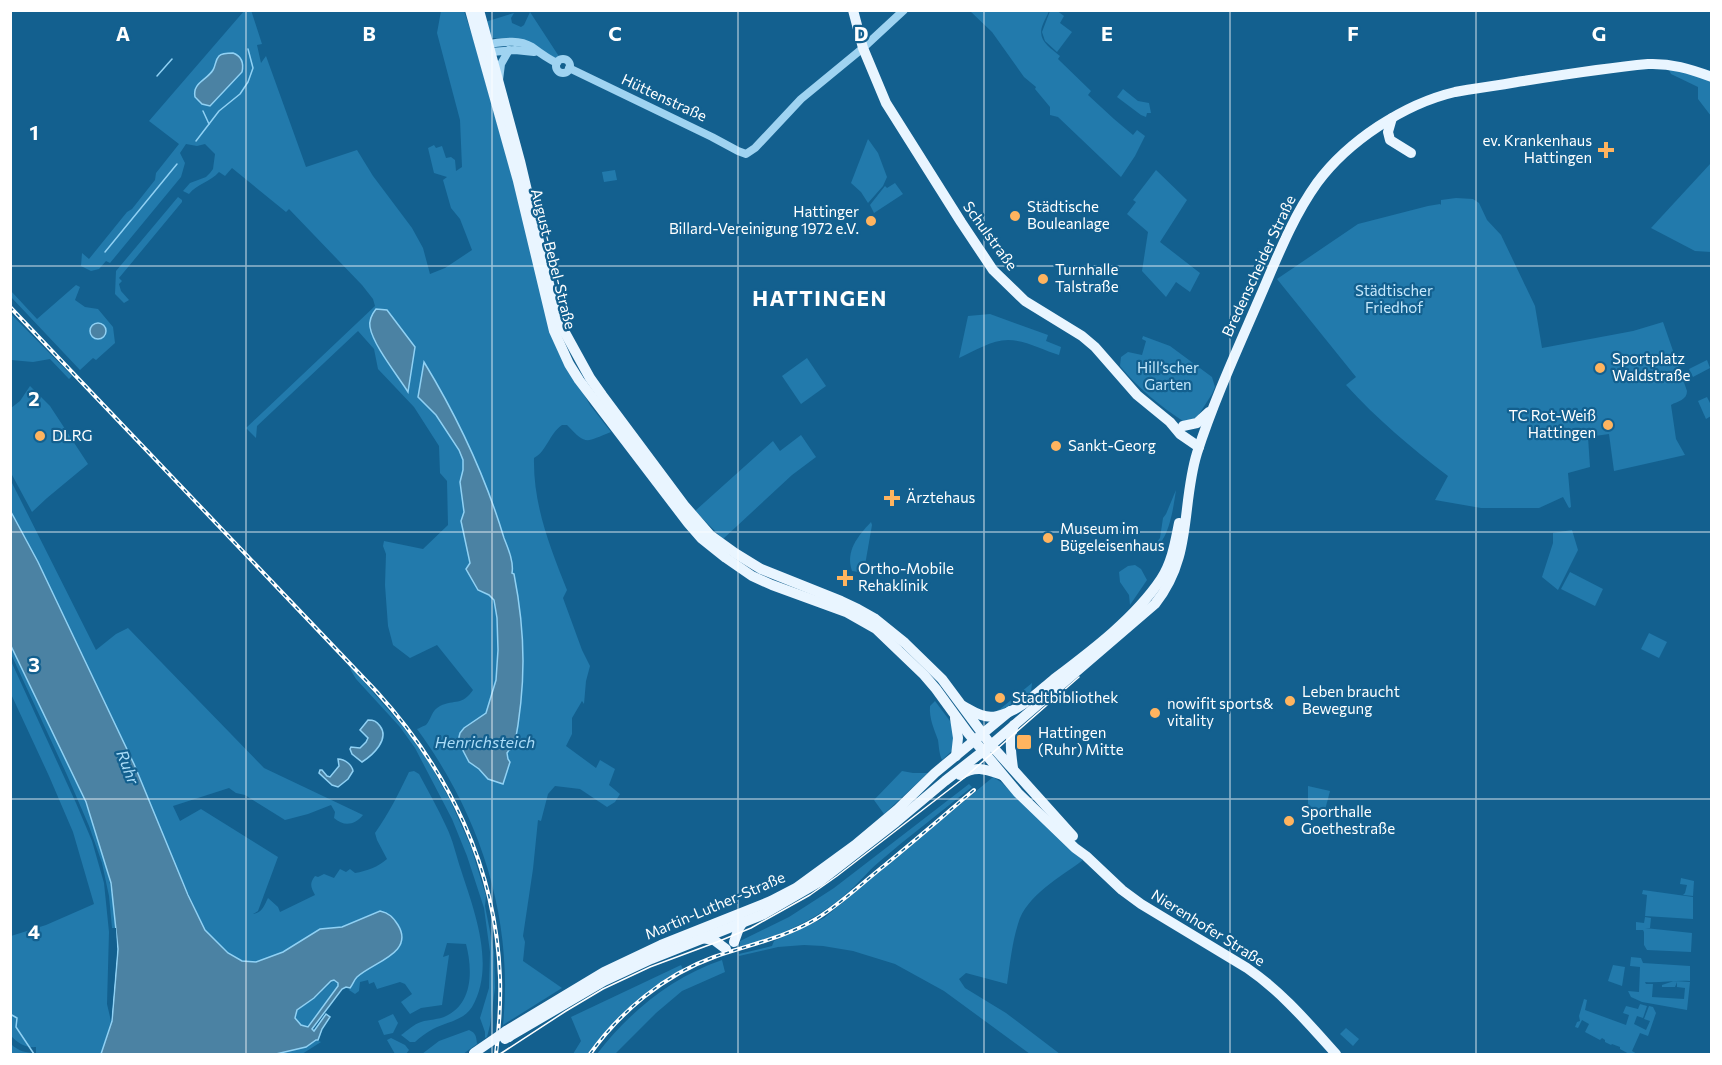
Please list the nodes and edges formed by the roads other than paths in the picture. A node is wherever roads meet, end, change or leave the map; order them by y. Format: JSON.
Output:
{"nodes":[{"id":1,"x":470,"y":10,"type":"edge"},
{"id":2,"x":479,"y":10,"type":"edge"},
{"id":3,"x":853,"y":10,"type":"edge"},
{"id":4,"x":904,"y":10,"type":"edge"},
{"id":5,"x":863,"y":48,"type":"junction"},
{"id":6,"x":487,"y":49,"type":"junction"},
{"id":7,"x":509,"y":50,"type":"junction"},
{"id":8,"x":541,"y":54,"type":"junction"},
{"id":9,"x":1712,"y":77,"type":"edge"},
{"id":10,"x":499,"y":84,"type":"junction"},
{"id":11,"x":1392,"y":118,"type":"junction"},
{"id":12,"x":1411,"y":153,"type":"dead end"},
{"id":13,"x":1214,"y":407,"type":"junction"},
{"id":14,"x":1170,"y":422,"type":"junction"},
{"id":15,"x":1183,"y":426,"type":"junction"},
{"id":16,"x":1200,"y":439,"type":"junction"},
{"id":17,"x":640,"y":454,"type":"junction"},
{"id":18,"x":688,"y":523,"type":"junction"},
{"id":19,"x":704,"y":529,"type":"junction"},
{"id":20,"x":760,"y":574,"type":"junction"},
{"id":21,"x":912,"y":654,"type":"junction"},
{"id":22,"x":960,"y":705,"type":"junction"},
{"id":23,"x":1010,"y":711,"type":"junction"},
{"id":24,"x":954,"y":715,"type":"junction"},
{"id":25,"x":1014,"y":724,"type":"junction"},
{"id":26,"x":979,"y":738,"type":"junction"},
{"id":27,"x":987,"y":749,"type":"junction"},
{"id":28,"x":956,"y":756,"type":"junction"},
{"id":29,"x":1013,"y":768,"type":"junction"},
{"id":30,"x":1002,"y":775,"type":"junction"},
{"id":31,"x":945,"y":781,"type":"junction"},
{"id":32,"x":1086,"y":856,"type":"junction"},
{"id":33,"x":717,"y":922,"type":"junction"},
{"id":34,"x":743,"y":922,"type":"junction"},
{"id":35,"x":729,"y":927,"type":"junction"},
{"id":36,"x":702,"y":938,"type":"junction"},
{"id":37,"x":510,"y":1033,"type":"junction"},
{"id":38,"x":477,"y":1054,"type":"edge"},
{"id":39,"x":1336,"y":1054,"type":"edge"}],
"edges":[{"from":1,"to":6,"type":"main road"},
{"from":2,"to":6,"type":"main road"},
{"from":3,"to":5,"type":"main road","name":"Schulstraße"},
{"from":4,"to":5,"type":"street"},
{"from":5,"to":8,"type":"street","name":"Hüttenstraße"},
{"from":5,"to":14,"type":"main road","name":"Schulstraße"},
{"from":6,"to":7,"type":"street","name":"Hüttenstraße"},
{"from":6,"to":8,"type":"street","name":"Hüttenstraße"},
{"from":6,"to":10,"type":"main road","name":"August-Bebel-Straße"},
{"from":6,"to":17,"type":"main road","name":"August-Bebel-Straße"},
{"from":7,"to":8,"type":"street","name":"Hüttenstraße"},
{"from":7,"to":10,"type":"street","name":"August-Bebel-Straße"},
{"from":9,"to":11,"type":"main road","name":"Bredenscheider Straße"},
{"from":10,"to":17,"type":"main road","name":"August-Bebel-Straße"},
{"from":11,"to":12,"type":"main road"},
{"from":11,"to":13,"type":"main road","name":"Bredenscheider Straße"},
{"from":13,"to":15,"type":"main road"},
{"from":13,"to":16,"type":"main road","name":"Bredenscheider Straße"},
{"from":14,"to":15,"type":"main road","name":"Schulstraße"},
{"from":14,"to":16,"type":"main road","name":"Schulstraße"},
{"from":15,"to":16,"type":"main road","name":"Schulstraße"},
{"from":16,"to":23,"type":"main road","name":"Martin-Luther-Straße"},
{"from":16,"to":25,"type":"main road","name":"Martin-Luther-Straße"},
{"from":17,"to":18,"type":"main road","name":"August-Bebel-Straße"},
{"from":17,"to":19,"type":"main road","name":"August-Bebel-Straße"},
{"from":18,"to":19,"type":"main road","name":"August-Bebel-Straße"},
{"from":18,"to":20,"type":"main road","name":"August-Bebel-Straße"},
{"from":19,"to":20,"type":"main road","name":"August-Bebel-Straße"},
{"from":20,"to":21,"type":"main road","name":"August-Bebel-Straße"},
{"from":21,"to":22,"type":"main road","name":"August-Bebel-Straße"},
{"from":21,"to":24,"type":"main road","name":"August-Bebel-Straße"},
{"from":22,"to":23,"type":"main road","name":"Martin-Luther-Straße"},
{"from":22,"to":26,"type":"main road","name":"August-Bebel-Straße"},
{"from":23,"to":26,"type":"main road","name":"Martin-Luther-Straße"},
{"from":24,"to":26,"type":"main road","name":"August-Bebel-Straße"},
{"from":24,"to":28,"type":"main road","name":"August-Bebel-Straße"},
{"from":25,"to":27,"type":"main road","name":"Martin-Luther-Straße"},
{"from":25,"to":29,"type":"main road"},
{"from":26,"to":27,"type":"main road"},
{"from":26,"to":28,"type":"main road","name":"Martin-Luther-Straße"},
{"from":27,"to":29,"type":"main road","name":"Nierenhofer Straße"},
{"from":27,"to":30,"type":"main road","name":"Nierenhofer Straße"},
{"from":27,"to":31,"type":"main road","name":"Martin-Luther-Straße"},
{"from":28,"to":33,"type":"main road","name":"Martin-Luther-Straße"},
{"from":29,"to":32,"type":"main road","name":"Nierenhofer Straße"},
{"from":30,"to":31,"type":"main road","name":"Martin-Luther-Straße"},
{"from":30,"to":32,"type":"main road","name":"Nierenhofer Straße"},
{"from":31,"to":34,"type":"main road","name":"Martin-Luther-Straße"},
{"from":32,"to":39,"type":"main road","name":"Nierenhofer Straße"},
{"from":33,"to":35,"type":"main road"},
{"from":33,"to":37,"type":"main road","name":"Martin-Luther-Straße"},
{"from":34,"to":35,"type":"main road","name":"Martin-Luther-Straße"},
{"from":34,"to":36,"type":"main road"},
{"from":35,"to":36,"type":"main road","name":"Martin-Luther-Straße"},
{"from":36,"to":37,"type":"main road","name":"Martin-Luther-Straße"},
{"from":37,"to":38,"type":"main road","bridge":true}]}
